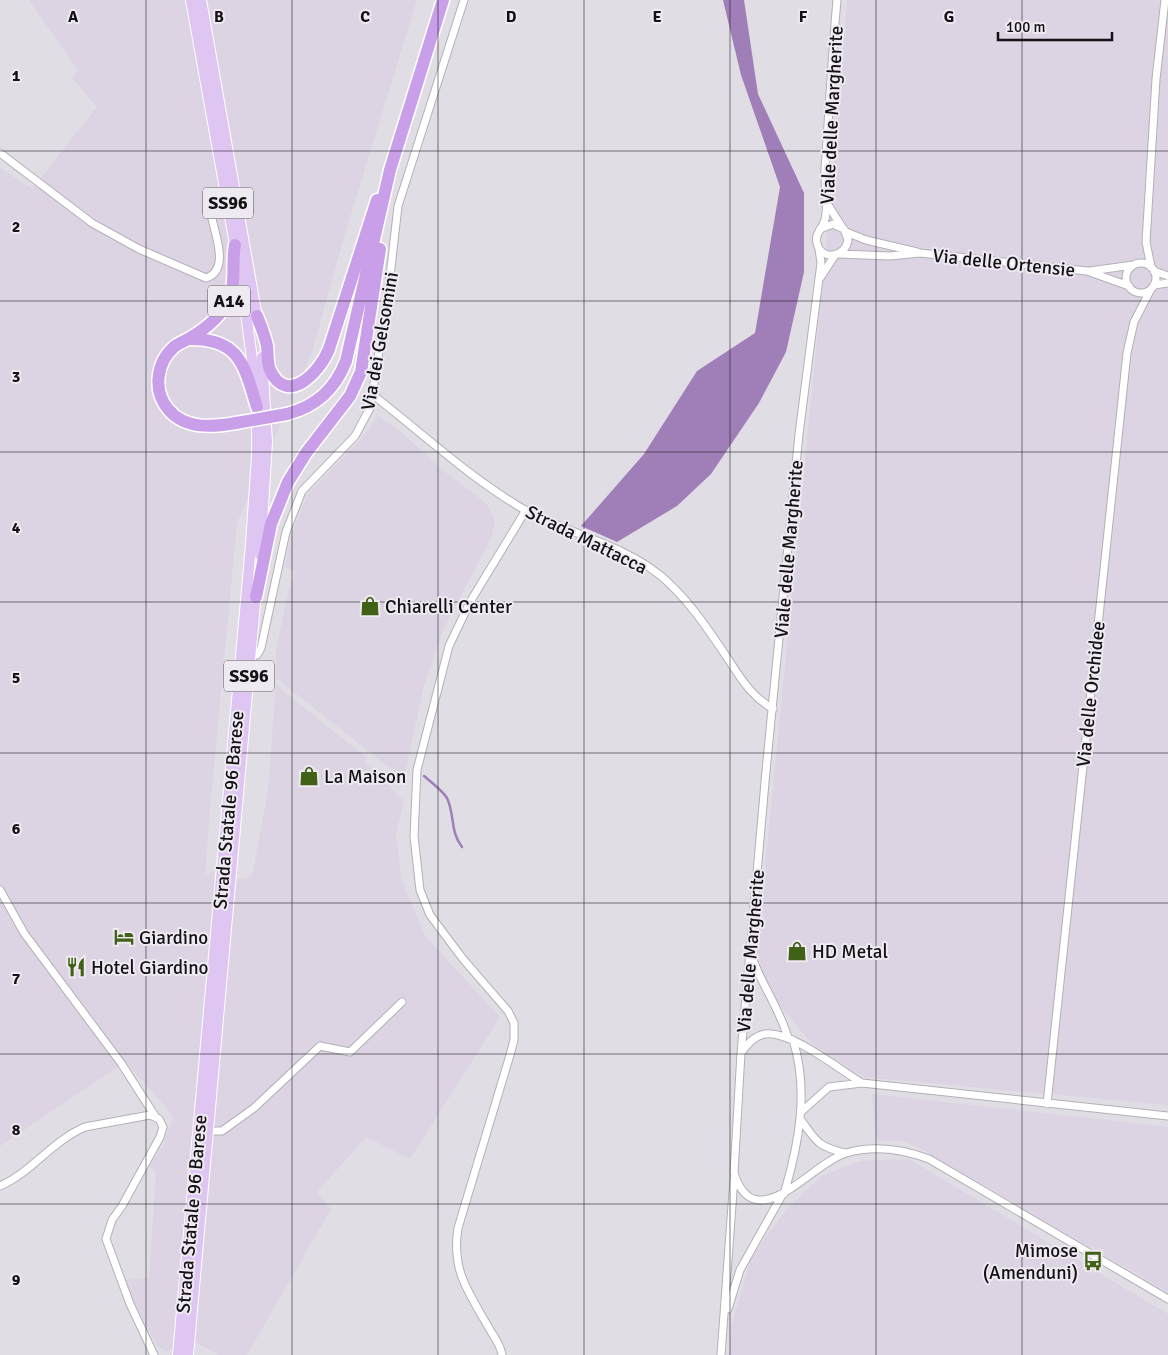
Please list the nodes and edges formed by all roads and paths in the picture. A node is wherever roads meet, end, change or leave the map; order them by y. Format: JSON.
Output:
{"nodes":[{"id":1,"x":191,"y":0,"type":"edge"},
{"id":2,"x":201,"y":0,"type":"edge"},
{"id":3,"x":443,"y":0,"type":"edge"},
{"id":4,"x":464,"y":0,"type":"edge"},
{"id":5,"x":837,"y":0,"type":"edge"},
{"id":6,"x":1165,"y":0,"type":"edge"},
{"id":7,"x":0,"y":153,"type":"edge"},
{"id":8,"x":390,"y":170,"type":"junction"},
{"id":9,"x":383,"y":196,"type":"junction"},
{"id":10,"x":227,"y":198,"type":"junction"},
{"id":11,"x":826,"y":202,"type":"junction"},
{"id":12,"x":820,"y":229,"type":"junction"},
{"id":13,"x":844,"y":230,"type":"junction"},
{"id":14,"x":235,"y":245,"type":"junction"},
{"id":15,"x":819,"y":249,"type":"junction"},
{"id":16,"x":920,"y":253,"type":"junction"},
{"id":17,"x":837,"y":255,"type":"junction"},
{"id":18,"x":1133,"y":265,"type":"junction"},
{"id":19,"x":1153,"y":269,"type":"junction"},
{"id":20,"x":1087,"y":271,"type":"junction"},
{"id":21,"x":1168,"y":276,"type":"edge"},
{"id":22,"x":1168,"y":283,"type":"edge"},
{"id":23,"x":1129,"y":286,"type":"junction"},
{"id":24,"x":1152,"y":287,"type":"junction"},
{"id":25,"x":816,"y":288,"type":"junction"},
{"id":26,"x":258,"y":316,"type":"junction"},
{"id":27,"x":188,"y":339,"type":"junction"},
{"id":28,"x":373,"y":395,"type":"junction"},
{"id":29,"x":257,"y":407,"type":"junction"},
{"id":30,"x":526,"y":510,"type":"junction"},
{"id":31,"x":256,"y":597,"type":"junction"},
{"id":32,"x":251,"y":654,"type":"junction"},
{"id":33,"x":773,"y":708,"type":"junction"},
{"id":34,"x":759,"y":850,"type":"joint"},
{"id":35,"x":0,"y":890,"type":"edge"},
{"id":36,"x":750,"y":952,"type":"junction"},
{"id":37,"x":402,"y":1002,"type":"dead end"},
{"id":38,"x":791,"y":1039,"type":"junction"},
{"id":39,"x":741,"y":1053,"type":"junction"},
{"id":40,"x":862,"y":1083,"type":"junction"},
{"id":41,"x":1047,"y":1104,"type":"junction"},
{"id":42,"x":800,"y":1115,"type":"junction"},
{"id":43,"x":155,"y":1116,"type":"junction"},
{"id":44,"x":1168,"y":1116,"type":"edge"},
{"id":45,"x":208,"y":1132,"type":"junction"},
{"id":46,"x":845,"y":1153,"type":"junction"},
{"id":47,"x":734,"y":1173,"type":"junction"},
{"id":48,"x":0,"y":1186,"type":"edge"},
{"id":49,"x":783,"y":1195,"type":"junction"},
{"id":50,"x":1168,"y":1299,"type":"edge"},
{"id":51,"x":723,"y":1329,"type":"junction"},
{"id":52,"x":154,"y":1355,"type":"edge"},
{"id":53,"x":178,"y":1355,"type":"edge"},
{"id":54,"x":188,"y":1355,"type":"edge"},
{"id":55,"x":502,"y":1355,"type":"edge"},
{"id":56,"x":721,"y":1355,"type":"edge"}],
"edges":[{"from":1,"to":10,"type":"main road","name":"Strada Statale 96 Barese","number":"SS96"},
{"from":2,"to":26,"type":"main road","name":"Strada Statale 96 Barese","number":"SS96"},
{"from":3,"to":8,"type":"highway"},
{"from":4,"to":28,"type":"street","name":"Via dei Gelsomini"},
{"from":5,"to":11,"type":"street","name":"Viale delle Margherite"},
{"from":6,"to":19,"type":"street","name":"Via delle Orchidee"},
{"from":7,"to":10,"type":"street"},
{"from":8,"to":9,"type":"highway"},
{"from":8,"to":26,"type":"highway"},
{"from":9,"to":27,"type":"highway","bridge":true},
{"from":9,"to":31,"type":"highway"},
{"from":10,"to":14,"type":"main road","name":"Strada Statale 96 Barese","number":"SS96"},
{"from":11,"to":12,"type":"street","name":"Viale delle Margherite"},
{"from":11,"to":13,"type":"street"},
{"from":12,"to":13,"type":"street"},
{"from":12,"to":15,"type":"street"},
{"from":13,"to":16,"type":"street","name":"Via delle Ortensie"},
{"from":13,"to":17,"type":"street"},
{"from":14,"to":27,"type":"highway","number":"A14"},
{"from":14,"to":29,"type":"main road","name":"Strada Statale 96 Barese","number":"SS96"},
{"from":15,"to":17,"type":"street"},
{"from":15,"to":25,"type":"street","name":"Viale delle Margherite"},
{"from":16,"to":17,"type":"street","name":"Via delle Ortensie"},
{"from":16,"to":20,"type":"street","name":"Via delle Ortensie"},
{"from":17,"to":25,"type":"street"},
{"from":18,"to":19,"type":"street"},
{"from":18,"to":20,"type":"street","name":"Via delle Ortensie"},
{"from":18,"to":23,"type":"street"},
{"from":19,"to":21,"type":"street"},
{"from":19,"to":24,"type":"street","name":"Via delle Orchidee"},
{"from":20,"to":23,"type":"street","name":"Via delle Ortensie"},
{"from":22,"to":24,"type":"street"},
{"from":23,"to":24,"type":"street"},
{"from":24,"to":41,"type":"street","name":"Via delle Orchidee"},
{"from":25,"to":33,"type":"street","name":"Viale delle Margherite"},
{"from":26,"to":31,"type":"main road","name":"Strada Statale 96 Barese","number":"SS96"},
{"from":27,"to":29,"type":"highway","number":"A14"},
{"from":28,"to":30,"type":"street","name":"Strada Mattacca"},
{"from":28,"to":32,"type":"street","name":"Via dei Gelsomini"},
{"from":29,"to":53,"type":"main road","name":"Strada Statale 96 Barese","number":"SS96"},
{"from":30,"to":33,"type":"street","name":"Strada Mattacca"},
{"from":30,"to":55,"type":"street"},
{"from":31,"to":32,"type":"main road","name":"Strada Statale 96 Barese","number":"SS96"},
{"from":32,"to":45,"type":"main road","name":"Strada Statale 96 Barese","number":"SS96"},
{"from":33,"to":34,"type":"street","name":"Viale delle Margherite"},
{"from":34,"to":36,"type":"street","name":"Via delle Margherite"},
{"from":35,"to":43,"type":"street"},
{"from":36,"to":38,"type":"street"},
{"from":36,"to":39,"type":"street","name":"Via delle Margherite"},
{"from":37,"to":45,"type":"street"},
{"from":38,"to":39,"type":"street","name":"Via delle Margherite"},
{"from":38,"to":40,"type":"street"},
{"from":38,"to":42,"type":"street"},
{"from":39,"to":47,"type":"street","name":"Via delle Margherite"},
{"from":40,"to":41,"type":"street"},
{"from":40,"to":42,"type":"street"},
{"from":41,"to":44,"type":"street"},
{"from":42,"to":46,"type":"street"},
{"from":42,"to":49,"type":"street"},
{"from":43,"to":48,"type":"street"},
{"from":43,"to":52,"type":"street"},
{"from":45,"to":54,"type":"main road","name":"Strada Statale 96 Barese","number":"SS96"},
{"from":46,"to":49,"type":"street"},
{"from":46,"to":50,"type":"street"},
{"from":47,"to":49,"type":"street"},
{"from":47,"to":51,"type":"street","name":"Via delle Margherite"},
{"from":49,"to":51,"type":"street"},
{"from":51,"to":56,"type":"street","name":"Via delle Margherite"}]}
